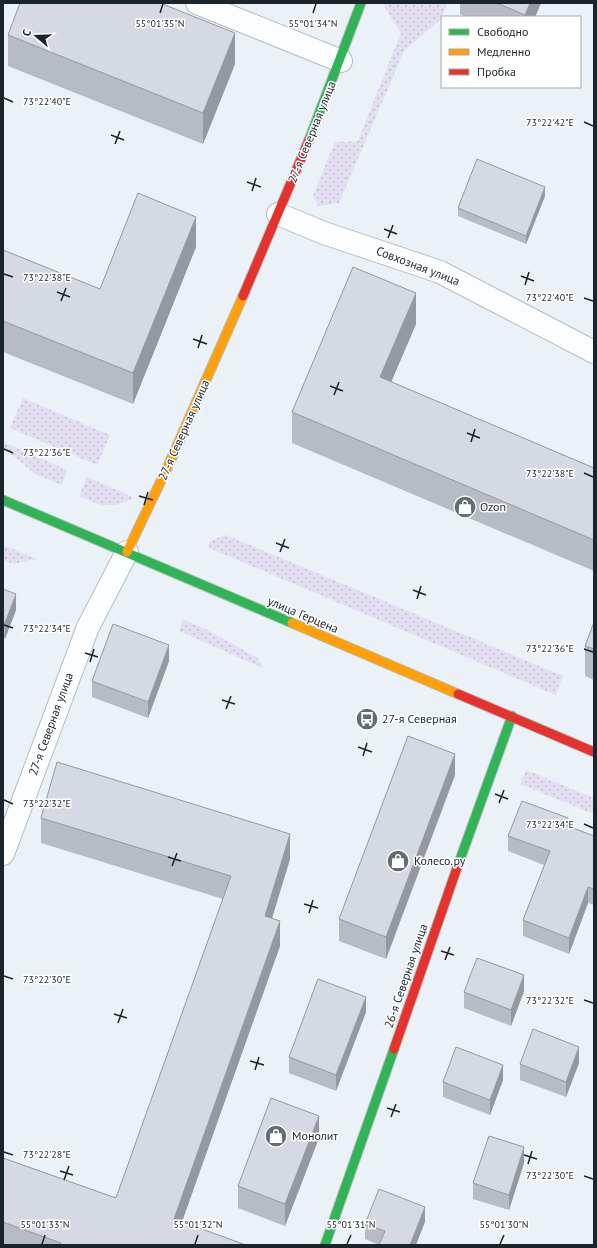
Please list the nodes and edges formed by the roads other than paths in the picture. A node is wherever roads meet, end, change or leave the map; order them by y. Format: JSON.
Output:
{"nodes":[{"id":1,"x":197,"y":3,"type":"edge"},
{"id":2,"x":362,"y":3,"type":"edge"},
{"id":3,"x":341,"y":61,"type":"junction"},
{"id":4,"x":278,"y":214,"type":"junction"},
{"id":5,"x":594,"y":352,"type":"edge"},
{"id":6,"x":3,"y":500,"type":"edge"},
{"id":7,"x":127,"y":552,"type":"junction"},
{"id":8,"x":512,"y":716,"type":"junction"},
{"id":9,"x":594,"y":752,"type":"edge"},
{"id":10,"x":3,"y":854,"type":"edge"},
{"id":11,"x":324,"y":1245,"type":"edge"}],
"edges":[{"from":1,"to":3,"type":"street"},
{"from":2,"to":3,"type":"street","name":"27-я Северная улица"},
{"from":3,"to":4,"type":"street","name":"27-я Северная улица"},
{"from":4,"to":5,"type":"street","name":"Совхозная улица"},
{"from":4,"to":7,"type":"street","name":"27-я Северная улица"},
{"from":6,"to":7,"type":"street","name":"улица Герцена"},
{"from":7,"to":8,"type":"street","name":"улица Герцена"},
{"from":7,"to":10,"type":"street","name":"27-я Северная улица"},
{"from":8,"to":9,"type":"street","name":"улица Герцена"},
{"from":8,"to":11,"type":"street","name":"26-я Северная улица"}]}
